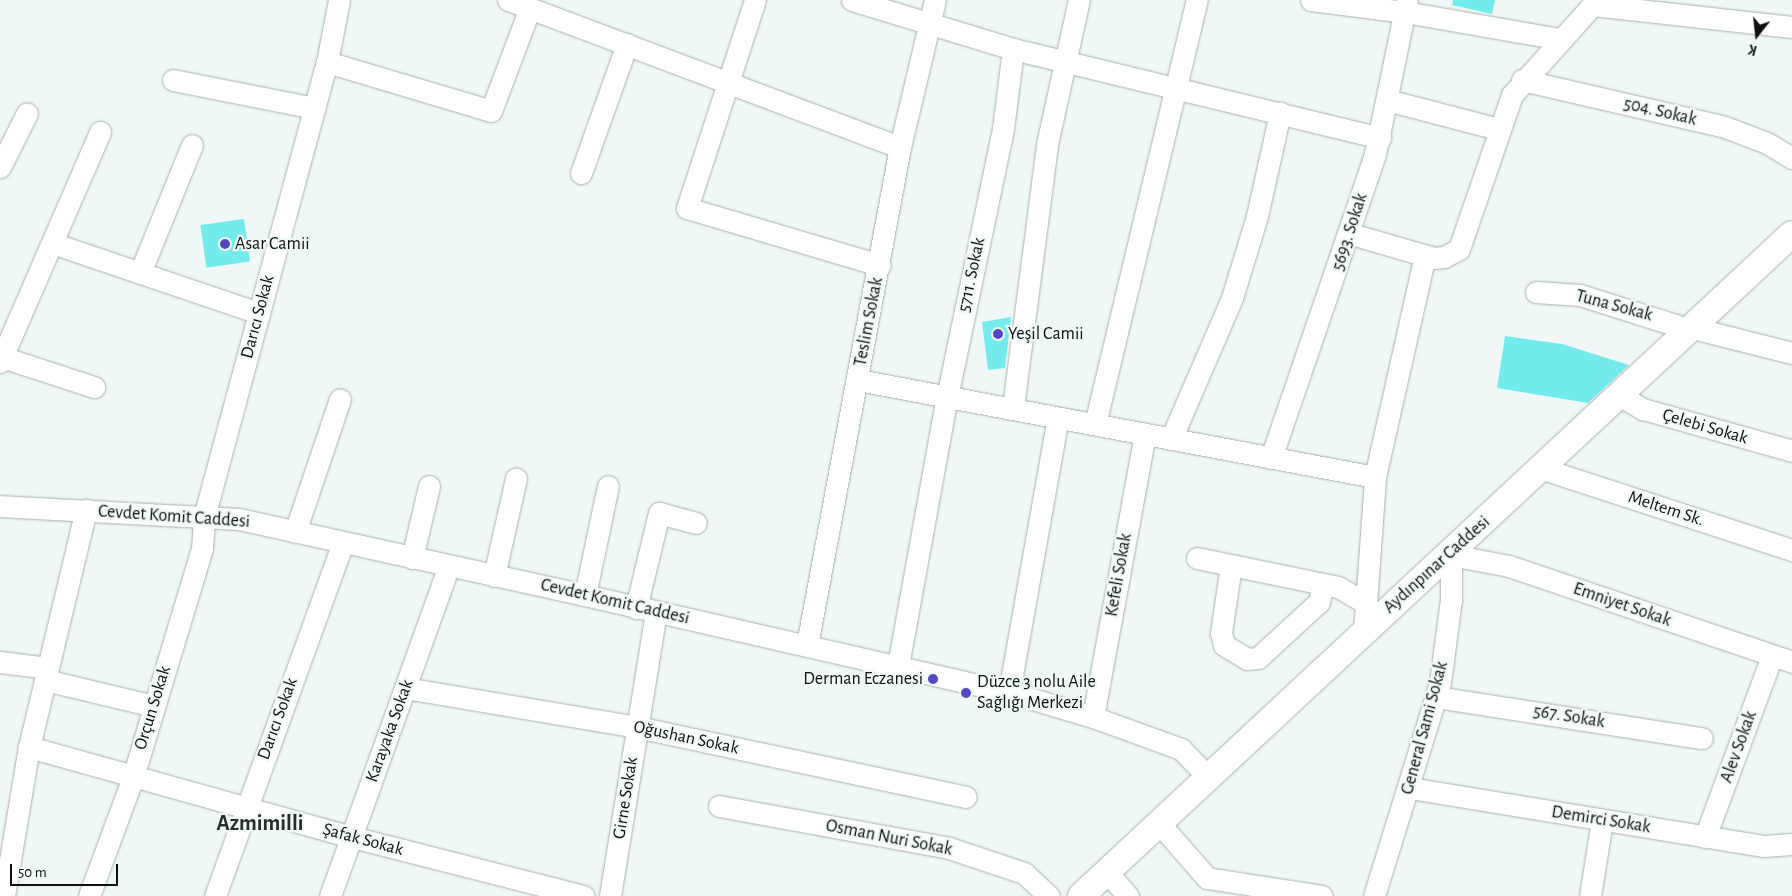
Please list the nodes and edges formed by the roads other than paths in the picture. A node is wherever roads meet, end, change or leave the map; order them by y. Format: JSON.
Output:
{"nodes":[{"id":1,"x":338,"y":0,"type":"edge"},
{"id":2,"x":508,"y":0,"type":"edge"},
{"id":3,"x":755,"y":0,"type":"edge"},
{"id":4,"x":852,"y":0,"type":"edge"},
{"id":5,"x":935,"y":0,"type":"edge"},
{"id":6,"x":1079,"y":0,"type":"edge"},
{"id":7,"x":1197,"y":0,"type":"edge"},
{"id":8,"x":1310,"y":0,"type":"edge"},
{"id":9,"x":1595,"y":2,"type":"edge"},
{"id":10,"x":1406,"y":6,"type":"edge"},
{"id":11,"x":530,"y":8,"type":"junction"},
{"id":12,"x":928,"y":24,"type":"junction"},
{"id":13,"x":1792,"y":27,"type":"edge"},
{"id":14,"x":1560,"y":39,"type":"junction"},
{"id":15,"x":627,"y":44,"type":"junction"},
{"id":16,"x":1013,"y":49,"type":"junction"},
{"id":17,"x":1063,"y":61,"type":"junction"},
{"id":18,"x":327,"y":62,"type":"junction"},
{"id":19,"x":173,"y":80,"type":"dead end"},
{"id":20,"x":1522,"y":80,"type":"junction"},
{"id":21,"x":728,"y":82,"type":"junction"},
{"id":22,"x":1177,"y":88,"type":"junction"},
{"id":23,"x":1387,"y":100,"type":"junction"},
{"id":24,"x":314,"y":108,"type":"junction"},
{"id":25,"x":27,"y":113,"type":"dead end"},
{"id":26,"x":1280,"y":113,"type":"junction"},
{"id":27,"x":1498,"y":129,"type":"junction"},
{"id":28,"x":100,"y":132,"type":"dead end"},
{"id":29,"x":1380,"y":138,"type":"junction"},
{"id":30,"x":192,"y":145,"type":"dead end"},
{"id":31,"x":900,"y":147,"type":"junction"},
{"id":32,"x":1792,"y":158,"type":"edge"},
{"id":33,"x":0,"y":167,"type":"edge"},
{"id":34,"x":581,"y":174,"type":"dead end"},
{"id":35,"x":1350,"y":234,"type":"junction"},
{"id":36,"x":1791,"y":238,"type":"edge"},
{"id":37,"x":52,"y":243,"type":"junction"},
{"id":38,"x":1424,"y":256,"type":"junction"},
{"id":39,"x":880,"y":264,"type":"junction"},
{"id":40,"x":140,"y":273,"type":"junction"},
{"id":41,"x":1536,"y":292,"type":"dead end"},
{"id":42,"x":259,"y":313,"type":"junction"},
{"id":43,"x":1692,"y":329,"type":"junction"},
{"id":44,"x":1792,"y":353,"type":"edge"},
{"id":45,"x":1,"y":360,"type":"edge"},
{"id":46,"x":858,"y":380,"type":"junction"},
{"id":47,"x":94,"y":388,"type":"dead end"},
{"id":48,"x":947,"y":396,"type":"junction"},
{"id":49,"x":1621,"y":396,"type":"junction"},
{"id":50,"x":340,"y":399,"type":"dead end"},
{"id":51,"x":1013,"y":407,"type":"junction"},
{"id":52,"x":1058,"y":418,"type":"junction"},
{"id":53,"x":1096,"y":424,"type":"junction"},
{"id":54,"x":1145,"y":434,"type":"junction"},
{"id":55,"x":1171,"y":439,"type":"junction"},
{"id":56,"x":1792,"y":451,"type":"edge"},
{"id":57,"x":1271,"y":458,"type":"junction"},
{"id":58,"x":1540,"y":468,"type":"junction"},
{"id":59,"x":1375,"y":477,"type":"junction"},
{"id":60,"x":516,"y":478,"type":"dead end"},
{"id":61,"x":429,"y":486,"type":"dead end"},
{"id":62,"x":608,"y":486,"type":"dead end"},
{"id":63,"x":0,"y":506,"type":"edge"},
{"id":64,"x":86,"y":510,"type":"junction"},
{"id":65,"x":204,"y":517,"type":"junction"},
{"id":66,"x":696,"y":523,"type":"dead end"},
{"id":67,"x":295,"y":532,"type":"junction"},
{"id":68,"x":343,"y":543,"type":"junction"},
{"id":69,"x":1792,"y":550,"type":"edge"},
{"id":70,"x":1451,"y":554,"type":"junction"},
{"id":71,"x":412,"y":558,"type":"junction"},
{"id":72,"x":1197,"y":558,"type":"dead end"},
{"id":73,"x":1231,"y":565,"type":"junction"},
{"id":74,"x":449,"y":566,"type":"junction"},
{"id":75,"x":494,"y":576,"type":"junction"},
{"id":76,"x":1323,"y":584,"type":"junction"},
{"id":77,"x":585,"y":595,"type":"junction"},
{"id":78,"x":1366,"y":603,"type":"junction"},
{"id":79,"x":636,"y":608,"type":"junction"},
{"id":80,"x":656,"y":612,"type":"junction"},
{"id":81,"x":1364,"y":632,"type":"junction"},
{"id":82,"x":806,"y":645,"type":"junction"},
{"id":83,"x":1782,"y":659,"type":"edge"},
{"id":84,"x":0,"y":662,"type":"edge"},
{"id":85,"x":898,"y":666,"type":"junction"},
{"id":86,"x":46,"y":674,"type":"junction"},
{"id":87,"x":405,"y":688,"type":"junction"},
{"id":88,"x":1009,"y":692,"type":"junction"},
{"id":89,"x":1436,"y":696,"type":"junction"},
{"id":90,"x":154,"y":706,"type":"junction"},
{"id":91,"x":1093,"y":717,"type":"junction"},
{"id":92,"x":637,"y":728,"type":"junction"},
{"id":93,"x":1702,"y":738,"type":"dead end"},
{"id":94,"x":29,"y":747,"type":"junction"},
{"id":95,"x":133,"y":777,"type":"junction"},
{"id":96,"x":1208,"y":777,"type":"junction"},
{"id":97,"x":1410,"y":788,"type":"junction"},
{"id":98,"x":966,"y":797,"type":"dead end"},
{"id":99,"x":719,"y":806,"type":"dead end"},
{"id":100,"x":245,"y":808,"type":"junction"},
{"id":101,"x":1602,"y":821,"type":"junction"},
{"id":102,"x":1159,"y":823,"type":"junction"},
{"id":103,"x":9,"y":824,"type":"edge"},
{"id":104,"x":352,"y":837,"type":"junction"},
{"id":105,"x":1706,"y":837,"type":"junction"},
{"id":106,"x":1792,"y":844,"type":"edge"},
{"id":107,"x":1107,"y":872,"type":"junction"},
{"id":108,"x":522,"y":888,"type":"edge"},
{"id":109,"x":4,"y":896,"type":"edge"},
{"id":110,"x":89,"y":896,"type":"edge"},
{"id":111,"x":214,"y":896,"type":"edge"},
{"id":112,"x":330,"y":896,"type":"edge"},
{"id":113,"x":584,"y":896,"type":"edge"},
{"id":114,"x":610,"y":896,"type":"edge"},
{"id":115,"x":1049,"y":896,"type":"edge"},
{"id":116,"x":1081,"y":896,"type":"edge"},
{"id":117,"x":1128,"y":896,"type":"edge"},
{"id":118,"x":1322,"y":896,"type":"edge"},
{"id":119,"x":1374,"y":896,"type":"edge"},
{"id":120,"x":1590,"y":896,"type":"edge"}],
"edges":[{"from":1,"to":18,"type":"street","name":"Darıcı Sokak"},
{"from":2,"to":11,"type":"street"},
{"from":3,"to":21,"type":"street"},
{"from":4,"to":12,"type":"street"},
{"from":5,"to":12,"type":"street","name":"Teslim Sokak"},
{"from":6,"to":17,"type":"street"},
{"from":7,"to":22,"type":"street"},
{"from":8,"to":10,"type":"street"},
{"from":9,"to":13,"type":"street"},
{"from":9,"to":14,"type":"street"},
{"from":10,"to":14,"type":"street"},
{"from":10,"to":23,"type":"street","name":"5693. Sokak"},
{"from":11,"to":15,"type":"street"},
{"from":11,"to":18,"type":"street"},
{"from":12,"to":16,"type":"street"},
{"from":12,"to":31,"type":"street","name":"Teslim Sokak"},
{"from":14,"to":20,"type":"street"},
{"from":15,"to":21,"type":"street"},
{"from":15,"to":34,"type":"street"},
{"from":16,"to":17,"type":"street"},
{"from":16,"to":48,"type":"street","name":"5711. Sokak"},
{"from":17,"to":22,"type":"street"},
{"from":17,"to":51,"type":"street"},
{"from":18,"to":24,"type":"street","name":"Darıcı Sokak"},
{"from":19,"to":24,"type":"street"},
{"from":20,"to":27,"type":"street"},
{"from":20,"to":32,"type":"street","name":"504. Sokak"},
{"from":21,"to":31,"type":"street"},
{"from":21,"to":39,"type":"street"},
{"from":22,"to":26,"type":"street"},
{"from":22,"to":53,"type":"street"},
{"from":23,"to":27,"type":"street"},
{"from":23,"to":29,"type":"street","name":"5693. Sokak"},
{"from":24,"to":42,"type":"street","name":"Darıcı Sokak"},
{"from":25,"to":33,"type":"street"},
{"from":26,"to":29,"type":"street"},
{"from":26,"to":55,"type":"street"},
{"from":27,"to":38,"type":"street"},
{"from":28,"to":37,"type":"street"},
{"from":29,"to":35,"type":"street","name":"5693. Sokak"},
{"from":30,"to":40,"type":"street"},
{"from":31,"to":39,"type":"street","name":"Teslim Sokak"},
{"from":35,"to":38,"type":"street"},
{"from":35,"to":57,"type":"street","name":"5693. Sokak"},
{"from":36,"to":43,"type":"main road","name":"Aydınpınar Caddesi"},
{"from":37,"to":40,"type":"street"},
{"from":37,"to":45,"type":"street"},
{"from":38,"to":59,"type":"street"},
{"from":39,"to":46,"type":"street","name":"Teslim Sokak"},
{"from":40,"to":42,"type":"street"},
{"from":41,"to":43,"type":"street","name":"Tuna Sokak"},
{"from":42,"to":65,"type":"street","name":"Darıcı Sokak"},
{"from":43,"to":44,"type":"street","name":"Tuna Sokak"},
{"from":43,"to":49,"type":"main road","name":"Aydınpınar Caddesi"},
{"from":45,"to":47,"type":"street"},
{"from":46,"to":48,"type":"street"},
{"from":46,"to":82,"type":"street","name":"Teslim Sokak"},
{"from":48,"to":51,"type":"street"},
{"from":48,"to":85,"type":"street","name":"5711. Sokak"},
{"from":49,"to":56,"type":"street","name":"Çelebi Sokak"},
{"from":49,"to":58,"type":"main road","name":"Aydınpınar Caddesi"},
{"from":50,"to":67,"type":"street"},
{"from":51,"to":52,"type":"street"},
{"from":52,"to":53,"type":"street"},
{"from":52,"to":88,"type":"street"},
{"from":53,"to":54,"type":"street"},
{"from":54,"to":55,"type":"street"},
{"from":54,"to":91,"type":"street","name":"Kefeli Sokak"},
{"from":55,"to":57,"type":"street"},
{"from":57,"to":59,"type":"street"},
{"from":58,"to":69,"type":"street","name":"Meltem Sk."},
{"from":58,"to":70,"type":"main road","name":"Aydınpınar Caddesi"},
{"from":59,"to":78,"type":"street"},
{"from":60,"to":75,"type":"street"},
{"from":61,"to":71,"type":"street"},
{"from":62,"to":77,"type":"street"},
{"from":63,"to":64,"type":"street","name":"Cevdet Komit Caddesi"},
{"from":64,"to":65,"type":"street","name":"Cevdet Komit Caddesi"},
{"from":64,"to":86,"type":"street"},
{"from":65,"to":67,"type":"street","name":"Cevdet Komit Caddesi"},
{"from":65,"to":90,"type":"street","name":"Orçun Sokak"},
{"from":66,"to":79,"type":"street"},
{"from":67,"to":68,"type":"street","name":"Cevdet Komit Caddesi"},
{"from":68,"to":71,"type":"street","name":"Cevdet Komit Caddesi"},
{"from":68,"to":100,"type":"street","name":"Darıcı Sokak"},
{"from":70,"to":81,"type":"main road","name":"Aydınpınar Caddesi"},
{"from":70,"to":83,"type":"street","name":"Emniyet Sokak"},
{"from":70,"to":89,"type":"street","name":"General Sami Sokak"},
{"from":71,"to":74,"type":"street","name":"Cevdet Komit Caddesi"},
{"from":72,"to":73,"type":"street"},
{"from":73,"to":76,"type":"street"},
{"from":73,"to":76,"type":"street"},
{"from":74,"to":75,"type":"street","name":"Cevdet Komit Caddesi"},
{"from":74,"to":87,"type":"street","name":"Karayaka Sokak"},
{"from":75,"to":77,"type":"street","name":"Cevdet Komit Caddesi"},
{"from":76,"to":78,"type":"street"},
{"from":77,"to":79,"type":"street","name":"Cevdet Komit Caddesi"},
{"from":78,"to":81,"type":"street"},
{"from":79,"to":80,"type":"street","name":"Cevdet Komit Caddesi"},
{"from":80,"to":82,"type":"street","name":"Cevdet Komit Caddesi"},
{"from":80,"to":92,"type":"street","name":"Girne Sokak"},
{"from":81,"to":96,"type":"main road","name":"Aydınpınar Caddesi"},
{"from":82,"to":85,"type":"street","name":"Cevdet Komit Caddesi"},
{"from":83,"to":105,"type":"street","name":"Alev Sokak"},
{"from":84,"to":86,"type":"street"},
{"from":85,"to":88,"type":"street","name":"Cevdet Komit Caddesi"},
{"from":86,"to":90,"type":"street"},
{"from":86,"to":94,"type":"street"},
{"from":87,"to":92,"type":"street","name":"Oğushan Sokak"},
{"from":87,"to":104,"type":"street","name":"Karayaka Sokak"},
{"from":88,"to":91,"type":"street","name":"Cevdet Komit Caddesi"},
{"from":89,"to":93,"type":"street","name":"567. Sokak"},
{"from":89,"to":97,"type":"street","name":"General Sami Sokak"},
{"from":90,"to":95,"type":"street","name":"Orçun Sokak"},
{"from":91,"to":96,"type":"street","name":"Cevdet Komit Caddesi"},
{"from":92,"to":98,"type":"street","name":"Oğushan Sokak"},
{"from":92,"to":114,"type":"street","name":"Girne Sokak"},
{"from":94,"to":95,"type":"street","name":"Şafak Sokak"},
{"from":94,"to":103,"type":"street"},
{"from":95,"to":100,"type":"street","name":"Şafak Sokak"},
{"from":95,"to":110,"type":"street","name":"Orçun Sokak"},
{"from":96,"to":102,"type":"main road","name":"Aydınpınar Caddesi"},
{"from":97,"to":101,"type":"street","name":"Demirci Sokak"},
{"from":97,"to":119,"type":"street","name":"General Sami Sokak"},
{"from":99,"to":115,"type":"street","name":"Osman Nuri Sokak"},
{"from":100,"to":104,"type":"street","name":"Şafak Sokak"},
{"from":100,"to":111,"type":"street","name":"Darıcı Sokak"},
{"from":101,"to":105,"type":"street","name":"Demirci Sokak"},
{"from":101,"to":120,"type":"street"},
{"from":102,"to":107,"type":"main road","name":"Aydınpınar Caddesi"},
{"from":102,"to":118,"type":"street"},
{"from":103,"to":109,"type":"street"},
{"from":104,"to":108,"type":"street","name":"Şafak Sokak"},
{"from":104,"to":112,"type":"street","name":"Karayaka Sokak"},
{"from":105,"to":106,"type":"street","name":"Demirci Sokak"},
{"from":107,"to":116,"type":"main road","name":"Aydınpınar Caddesi"},
{"from":107,"to":117,"type":"street"},
{"from":108,"to":113,"type":"street","name":"Şafak Sokak"}]}
